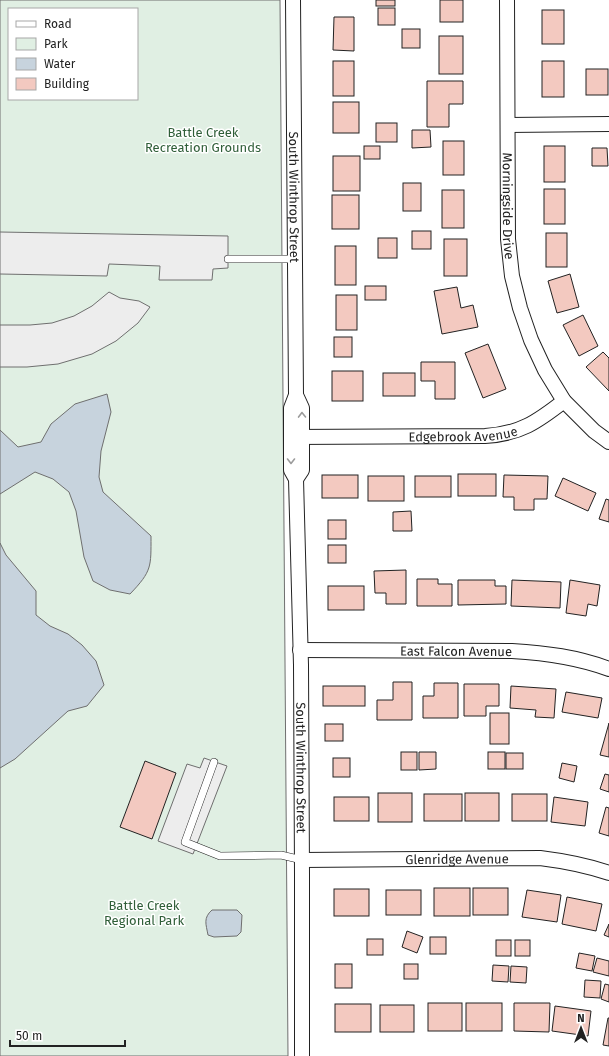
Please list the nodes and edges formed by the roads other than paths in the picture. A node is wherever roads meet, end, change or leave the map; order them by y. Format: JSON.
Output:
{"nodes":[{"id":1,"x":293,"y":0,"type":"edge"},
{"id":2,"x":507,"y":0,"type":"edge"},
{"id":3,"x":609,"y":124,"type":"edge"},
{"id":4,"x":508,"y":125,"type":"junction"},
{"id":5,"x":228,"y":259,"type":"dead end"},
{"id":6,"x":295,"y":259,"type":"junction"},
{"id":7,"x":564,"y":401,"type":"junction"},
{"id":8,"x":296,"y":437,"type":"junction"},
{"id":9,"x":609,"y":442,"type":"edge"},
{"id":10,"x":300,"y":650,"type":"junction"},
{"id":11,"x":609,"y":669,"type":"edge"},
{"id":12,"x":214,"y":762,"type":"dead end"},
{"id":13,"x":302,"y":860,"type":"junction"},
{"id":14,"x":609,"y":873,"type":"edge"},
{"id":15,"x":302,"y":1056,"type":"edge"}],
"edges":[{"from":1,"to":6,"type":"street","name":"South Winthrop Street"},
{"from":2,"to":4,"type":"street","name":"Morningside Drive"},
{"from":3,"to":4,"type":"street"},
{"from":4,"to":7,"type":"street","name":"Morningside Drive"},
{"from":5,"to":6,"type":"lane"},
{"from":6,"to":8,"type":"street","name":"South Winthrop Street"},
{"from":7,"to":8,"type":"street","name":"Edgebrook Avenue"},
{"from":7,"to":9,"type":"street"},
{"from":8,"to":10,"type":"street","name":"South Winthrop Street"},
{"from":10,"to":11,"type":"street","name":"East Falcon Avenue"},
{"from":10,"to":13,"type":"street","name":"South Winthrop Street"},
{"from":12,"to":13,"type":"lane"},
{"from":13,"to":14,"type":"street","name":"Glenridge Avenue"},
{"from":13,"to":15,"type":"street","name":"South Winthrop Street"}]}
